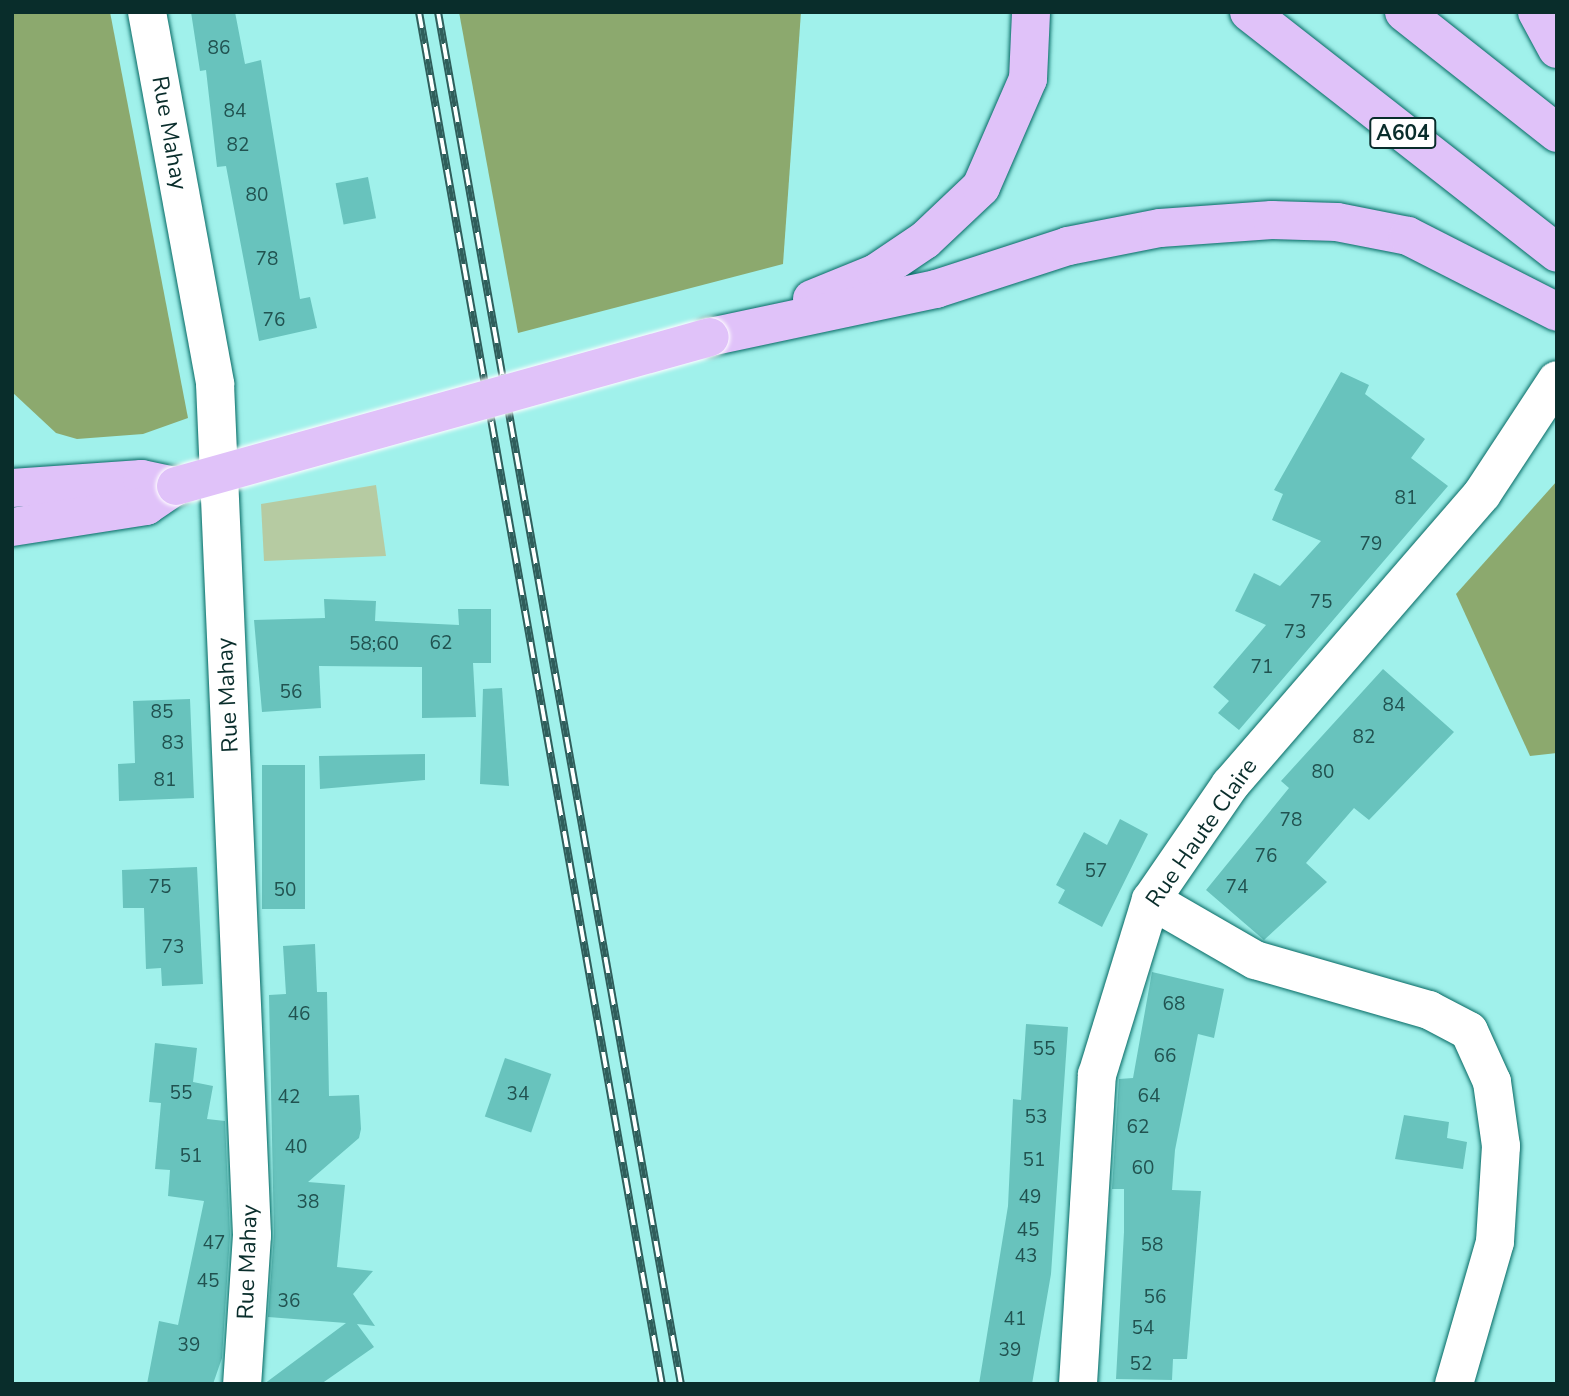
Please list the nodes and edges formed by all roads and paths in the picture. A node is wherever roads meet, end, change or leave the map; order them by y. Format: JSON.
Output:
{"nodes":[{"id":1,"x":146,"y":12,"type":"edge"},
{"id":2,"x":1031,"y":12,"type":"edge"},
{"id":3,"x":1249,"y":12,"type":"edge"},
{"id":4,"x":1404,"y":12,"type":"edge"},
{"id":5,"x":1537,"y":12,"type":"edge"},
{"id":6,"x":1557,"y":49,"type":"edge"},
{"id":7,"x":1557,"y":132,"type":"edge"},
{"id":8,"x":1557,"y":253,"type":"edge"},
{"id":9,"x":1557,"y":312,"type":"edge"},
{"id":10,"x":719,"y":335,"type":"junction"},
{"id":11,"x":1557,"y":380,"type":"edge"},
{"id":12,"x":12,"y":488,"type":"edge"},
{"id":13,"x":154,"y":490,"type":"junction"},
{"id":14,"x":12,"y":527,"type":"edge"},
{"id":15,"x":1151,"y":900,"type":"junction"},
{"id":16,"x":242,"y":1384,"type":"edge"},
{"id":17,"x":1078,"y":1384,"type":"edge"},
{"id":18,"x":1454,"y":1384,"type":"edge"}],
"edges":[{"from":1,"to":16,"type":"street","name":"Rue Mahay"},
{"from":2,"to":10,"type":"highway"},
{"from":3,"to":8,"type":"highway","number":"A604"},
{"from":4,"to":7,"type":"highway"},
{"from":5,"to":6,"type":"highway"},
{"from":9,"to":10,"type":"highway"},
{"from":10,"to":13,"type":"highway","bridge":true},
{"from":11,"to":15,"type":"street","name":"Rue Haute Claire"},
{"from":12,"to":13,"type":"highway"},
{"from":13,"to":14,"type":"highway"},
{"from":15,"to":17,"type":"street","name":"Rue Haute Claire"},
{"from":15,"to":18,"type":"street"}]}
